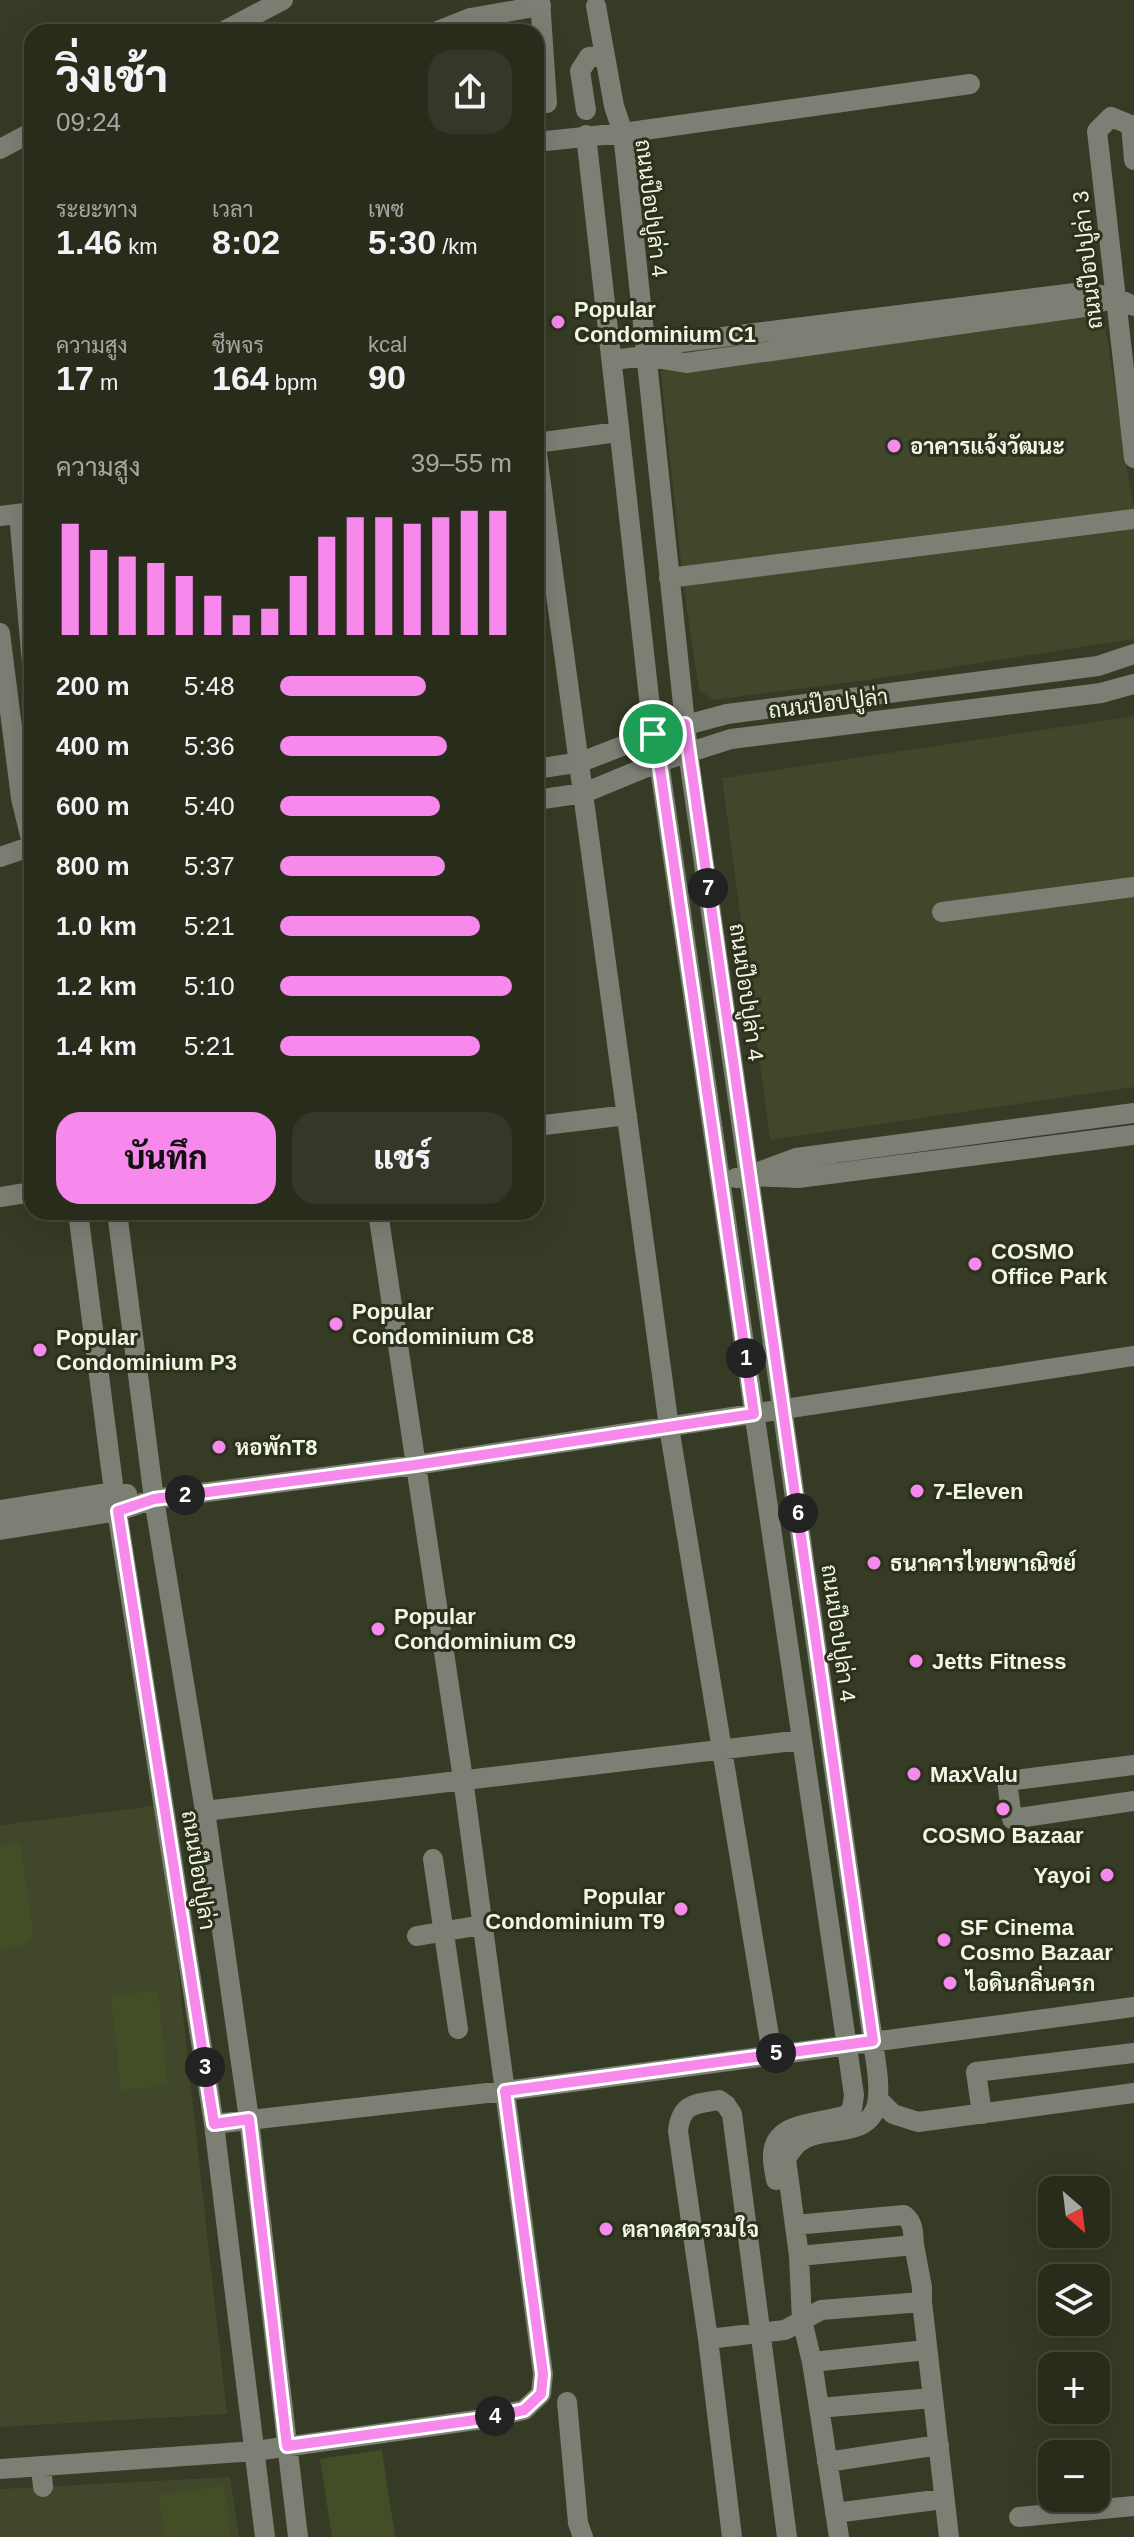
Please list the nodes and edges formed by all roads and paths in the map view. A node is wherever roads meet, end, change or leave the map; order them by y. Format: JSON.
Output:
{"nodes":[{"id":1,"x":283,"y":0,"type":"edge"},
{"id":2,"x":540,"y":3,"type":"edge"},
{"id":3,"x":596,"y":6,"type":"dead end"},
{"id":4,"x":237,"y":24,"type":"edge"},
{"id":5,"x":455,"y":24,"type":"edge"},
{"id":6,"x":540,"y":24,"type":"edge"},
{"id":7,"x":605,"y":56,"type":"junction"},
{"id":8,"x":544,"y":82,"type":"edge"},
{"id":9,"x":970,"y":84,"type":"dead end"},
{"id":10,"x":544,"y":103,"type":"edge"},
{"id":11,"x":586,"y":110,"type":"dead end"},
{"id":12,"x":623,"y":133,"type":"junction"},
{"id":13,"x":586,"y":135,"type":"junction"},
{"id":14,"x":24,"y":136,"type":"edge"},
{"id":15,"x":544,"y":141,"type":"edge"},
{"id":16,"x":0,"y":149,"type":"edge"},
{"id":17,"x":1134,"y":160,"type":"edge"},
{"id":18,"x":1114,"y":297,"type":"junction"},
{"id":19,"x":1134,"y":306,"type":"edge"},
{"id":20,"x":645,"y":356,"type":"junction"},
{"id":21,"x":613,"y":360,"type":"junction"},
{"id":22,"x":618,"y":432,"type":"junction"},
{"id":23,"x":544,"y":444,"type":"edge"},
{"id":24,"x":1134,"y":458,"type":"edge"},
{"id":25,"x":544,"y":501,"type":"edge"},
{"id":26,"x":17,"y":514,"type":"edge"},
{"id":27,"x":1134,"y":519,"type":"edge"},
{"id":28,"x":669,"y":578,"type":"junction"},
{"id":29,"x":24,"y":584,"type":"edge"},
{"id":30,"x":0,"y":633,"type":"edge"},
{"id":31,"x":1134,"y":654,"type":"edge"},
{"id":32,"x":1134,"y":684,"type":"edge"},
{"id":33,"x":685,"y":724,"type":"junction"},
{"id":34,"x":653,"y":734,"type":"junction"},
{"id":35,"x":688,"y":752,"type":"junction"},
{"id":36,"x":581,"y":762,"type":"junction"},
{"id":37,"x":659,"y":762,"type":"junction"},
{"id":38,"x":544,"y":768,"type":"edge"},
{"id":39,"x":584,"y":793,"type":"junction"},
{"id":40,"x":544,"y":799,"type":"edge"},
{"id":41,"x":24,"y":811,"type":"edge"},
{"id":42,"x":24,"y":848,"type":"edge"},
{"id":43,"x":1,"y":855,"type":"edge"},
{"id":44,"x":1134,"y":887,"type":"edge"},
{"id":45,"x":942,"y":912,"type":"dead end"},
{"id":46,"x":1134,"y":1113,"type":"edge"},
{"id":47,"x":627,"y":1115,"type":"junction"},
{"id":48,"x":544,"y":1125,"type":"edge"},
{"id":49,"x":1134,"y":1135,"type":"edge"},
{"id":50,"x":749,"y":1176,"type":"junction"},
{"id":51,"x":721,"y":1181,"type":"junction"},
{"id":52,"x":24,"y":1193,"type":"edge"},
{"id":53,"x":0,"y":1197,"type":"edge"},
{"id":54,"x":79,"y":1220,"type":"edge"},
{"id":55,"x":118,"y":1220,"type":"edge"},
{"id":56,"x":379,"y":1220,"type":"edge"},
{"id":57,"x":1134,"y":1356,"type":"edge"},
{"id":58,"x":783,"y":1409,"type":"junction"},
{"id":59,"x":754,"y":1414,"type":"junction"},
{"id":60,"x":669,"y":1427,"type":"junction"},
{"id":61,"x":415,"y":1465,"type":"junction"},
{"id":62,"x":154,"y":1499,"type":"junction"},
{"id":63,"x":116,"y":1502,"type":"junction"},
{"id":64,"x":0,"y":1510,"type":"edge"},
{"id":65,"x":0,"y":1530,"type":"edge"},
{"id":66,"x":802,"y":1740,"type":"junction"},
{"id":67,"x":722,"y":1751,"type":"junction"},
{"id":68,"x":1134,"y":1765,"type":"edge"},
{"id":69,"x":463,"y":1779,"type":"junction"},
{"id":70,"x":1134,"y":1801,"type":"edge"},
{"id":71,"x":205,"y":1811,"type":"junction"},
{"id":72,"x":433,"y":1859,"type":"dead end"},
{"id":73,"x":482,"y":1925,"type":"junction"},
{"id":74,"x":445,"y":1931,"type":"junction"},
{"id":75,"x":417,"y":1936,"type":"dead end"},
{"id":76,"x":1134,"y":2007,"type":"edge"},
{"id":77,"x":458,"y":2029,"type":"dead end"},
{"id":78,"x":873,"y":2041,"type":"junction"},
{"id":79,"x":846,"y":2044,"type":"junction"},
{"id":80,"x":1134,"y":2053,"type":"edge"},
{"id":81,"x":772,"y":2054,"type":"junction"},
{"id":82,"x":505,"y":2091,"type":"junction"},
{"id":83,"x":1134,"y":2093,"type":"edge"},
{"id":84,"x":878,"y":2099,"type":"junction"},
{"id":85,"x":982,"y":2114,"type":"junction"},
{"id":86,"x":249,"y":2119,"type":"junction"},
{"id":87,"x":214,"y":2124,"type":"junction"},
{"id":88,"x":795,"y":2225,"type":"junction"},
{"id":89,"x":914,"y":2245,"type":"junction"},
{"id":90,"x":799,"y":2256,"type":"junction"},
{"id":91,"x":922,"y":2302,"type":"junction"},
{"id":92,"x":801,"y":2310,"type":"junction"},
{"id":93,"x":760,"y":2334,"type":"junction"},
{"id":94,"x":708,"y":2339,"type":"junction"},
{"id":95,"x":926,"y":2350,"type":"junction"},
{"id":96,"x":812,"y":2362,"type":"junction"},
{"id":97,"x":932,"y":2398,"type":"junction"},
{"id":98,"x":567,"y":2402,"type":"dead end"},
{"id":99,"x":819,"y":2408,"type":"junction"},
{"id":100,"x":939,"y":2445,"type":"junction"},
{"id":101,"x":287,"y":2446,"type":"junction"},
{"id":102,"x":255,"y":2451,"type":"junction"},
{"id":103,"x":827,"y":2462,"type":"junction"},
{"id":104,"x":0,"y":2469,"type":"edge"},
{"id":105,"x":943,"y":2499,"type":"junction"},
{"id":106,"x":1134,"y":2506,"type":"edge"},
{"id":107,"x":835,"y":2513,"type":"junction"},
{"id":108,"x":1019,"y":2517,"type":"dead end"},
{"id":109,"x":265,"y":2537,"type":"edge"},
{"id":110,"x":298,"y":2537,"type":"edge"},
{"id":111,"x":583,"y":2537,"type":"edge"},
{"id":112,"x":732,"y":2537,"type":"edge"},
{"id":113,"x":787,"y":2537,"type":"edge"},
{"id":114,"x":839,"y":2537,"type":"edge"},
{"id":115,"x":949,"y":2537,"type":"edge"}],
"edges":[{"from":1,"to":4,"type":"street"},
{"from":2,"to":5,"type":"street"},
{"from":2,"to":6,"type":"street"},
{"from":3,"to":7,"type":"street"},
{"from":7,"to":11,"type":"street"},
{"from":7,"to":12,"type":"street"},
{"from":8,"to":10,"type":"street"},
{"from":9,"to":12,"type":"street"},
{"from":12,"to":13,"type":"street","name":"ถนนป๊อปปูล่า 4"},
{"from":12,"to":20,"type":"street","name":"ถนนป๊อปปูล่า 4"},
{"from":13,"to":15,"type":"street","name":"ถนนป๊อปปูล่า 4"},
{"from":13,"to":21,"type":"street"},
{"from":14,"to":16,"type":"street"},
{"from":17,"to":18,"type":"street","name":"ถนนป๊อปปูล่า 3"},
{"from":18,"to":19,"type":"street"},
{"from":18,"to":20,"type":"street"},
{"from":18,"to":24,"type":"street","name":"ถนนป๊อปปูล่า 3"},
{"from":20,"to":21,"type":"street"},
{"from":20,"to":28,"type":"street","name":"ถนนป๊อปปูล่า 4"},
{"from":21,"to":22,"type":"street"},
{"from":22,"to":23,"type":"street"},
{"from":22,"to":34,"type":"street"},
{"from":25,"to":36,"type":"street"},
{"from":26,"to":29,"type":"street"},
{"from":27,"to":28,"type":"street"},
{"from":28,"to":33,"type":"street","name":"ถนนป๊อปปูล่า 4"},
{"from":30,"to":41,"type":"street"},
{"from":31,"to":33,"type":"street","name":"ถนนป๊อปปูล่า"},
{"from":32,"to":35,"type":"street","name":"ถนนป๊อปปูล่า"},
{"from":33,"to":34,"type":"street","name":"ถนนป๊อปปูล่า"},
{"from":33,"to":35,"type":"street","name":"ถนนป๊อปปูล่า 4"},
{"from":34,"to":36,"type":"street","name":"ถนนป๊อปปูล่า"},
{"from":34,"to":37,"type":"street"},
{"from":35,"to":37,"type":"street","name":"ถนนป๊อปปูล่า"},
{"from":35,"to":50,"type":"street","name":"ถนนป๊อปปูล่า 4"},
{"from":36,"to":38,"type":"street","name":"ถนนป๊อปปูล่า"},
{"from":36,"to":39,"type":"street"},
{"from":37,"to":39,"type":"street","name":"ถนนป๊อปปูล่า"},
{"from":37,"to":51,"type":"street"},
{"from":39,"to":40,"type":"street","name":"ถนนป๊อปปูล่า"},
{"from":39,"to":47,"type":"street"},
{"from":42,"to":43,"type":"street"},
{"from":44,"to":45,"type":"street"},
{"from":46,"to":50,"type":"street"},
{"from":47,"to":48,"type":"street"},
{"from":47,"to":60,"type":"street"},
{"from":49,"to":50,"type":"street"},
{"from":50,"to":51,"type":"street"},
{"from":50,"to":58,"type":"street","name":"ถนนป๊อปปูล่า 4"},
{"from":51,"to":59,"type":"street"},
{"from":52,"to":53,"type":"street"},
{"from":54,"to":63,"type":"street","name":"ถนนป๊อปปูล่า"},
{"from":55,"to":62,"type":"street","name":"ถนนป๊อปปูล่า"},
{"from":56,"to":61,"type":"street"},
{"from":57,"to":58,"type":"street"},
{"from":58,"to":59,"type":"street"},
{"from":58,"to":78,"type":"street","name":"ถนนป๊อปปูล่า 4"},
{"from":59,"to":60,"type":"street"},
{"from":59,"to":66,"type":"street"},
{"from":60,"to":61,"type":"street"},
{"from":60,"to":67,"type":"street"},
{"from":61,"to":62,"type":"street"},
{"from":61,"to":69,"type":"street"},
{"from":62,"to":63,"type":"street"},
{"from":62,"to":71,"type":"street","name":"ถนนป๊อปปูล่า"},
{"from":63,"to":64,"type":"street"},
{"from":63,"to":65,"type":"street"},
{"from":63,"to":87,"type":"street","name":"ถนนป๊อปปูล่า"},
{"from":66,"to":67,"type":"street"},
{"from":66,"to":79,"type":"street"},
{"from":67,"to":69,"type":"street"},
{"from":67,"to":81,"type":"street"},
{"from":68,"to":70,"type":"street"},
{"from":69,"to":71,"type":"street"},
{"from":69,"to":73,"type":"street"},
{"from":71,"to":86,"type":"street","name":"ถนนป๊อปปูล่า"},
{"from":72,"to":74,"type":"street"},
{"from":73,"to":74,"type":"street"},
{"from":73,"to":82,"type":"street"},
{"from":74,"to":75,"type":"street"},
{"from":74,"to":77,"type":"street"},
{"from":76,"to":78,"type":"street"},
{"from":78,"to":79,"type":"street"},
{"from":78,"to":84,"type":"street","name":"ถนนป๊อปปูล่า 4"},
{"from":79,"to":81,"type":"street"},
{"from":79,"to":92,"type":"street"},
{"from":80,"to":85,"type":"street"},
{"from":81,"to":82,"type":"street"},
{"from":82,"to":86,"type":"street"},
{"from":82,"to":101,"type":"street"},
{"from":83,"to":85,"type":"street"},
{"from":84,"to":85,"type":"street"},
{"from":84,"to":88,"type":"street"},
{"from":86,"to":87,"type":"street"},
{"from":86,"to":101,"type":"street","name":"ถนนป๊อปปูล่า"},
{"from":87,"to":102,"type":"street","name":"ถนนป๊อปปูล่า"},
{"from":88,"to":89,"type":"street"},
{"from":88,"to":90,"type":"street"},
{"from":89,"to":90,"type":"street"},
{"from":89,"to":91,"type":"street"},
{"from":90,"to":92,"type":"street"},
{"from":91,"to":92,"type":"street"},
{"from":91,"to":95,"type":"street"},
{"from":92,"to":93,"type":"street"},
{"from":92,"to":96,"type":"street"},
{"from":93,"to":94,"type":"street"},
{"from":93,"to":94,"type":"street"},
{"from":93,"to":113,"type":"street"},
{"from":94,"to":112,"type":"street"},
{"from":95,"to":96,"type":"street"},
{"from":95,"to":97,"type":"street"},
{"from":96,"to":99,"type":"street"},
{"from":97,"to":99,"type":"street"},
{"from":97,"to":100,"type":"street"},
{"from":98,"to":111,"type":"street"},
{"from":99,"to":103,"type":"street"},
{"from":100,"to":103,"type":"street"},
{"from":100,"to":105,"type":"street"},
{"from":101,"to":102,"type":"street"},
{"from":101,"to":110,"type":"street","name":"ถนนป๊อปปูล่า"},
{"from":102,"to":104,"type":"street"},
{"from":102,"to":109,"type":"street","name":"ถนนป๊อปปูล่า"},
{"from":103,"to":107,"type":"street"},
{"from":105,"to":107,"type":"street"},
{"from":105,"to":115,"type":"street"},
{"from":106,"to":108,"type":"street"},
{"from":107,"to":114,"type":"street"}]}
